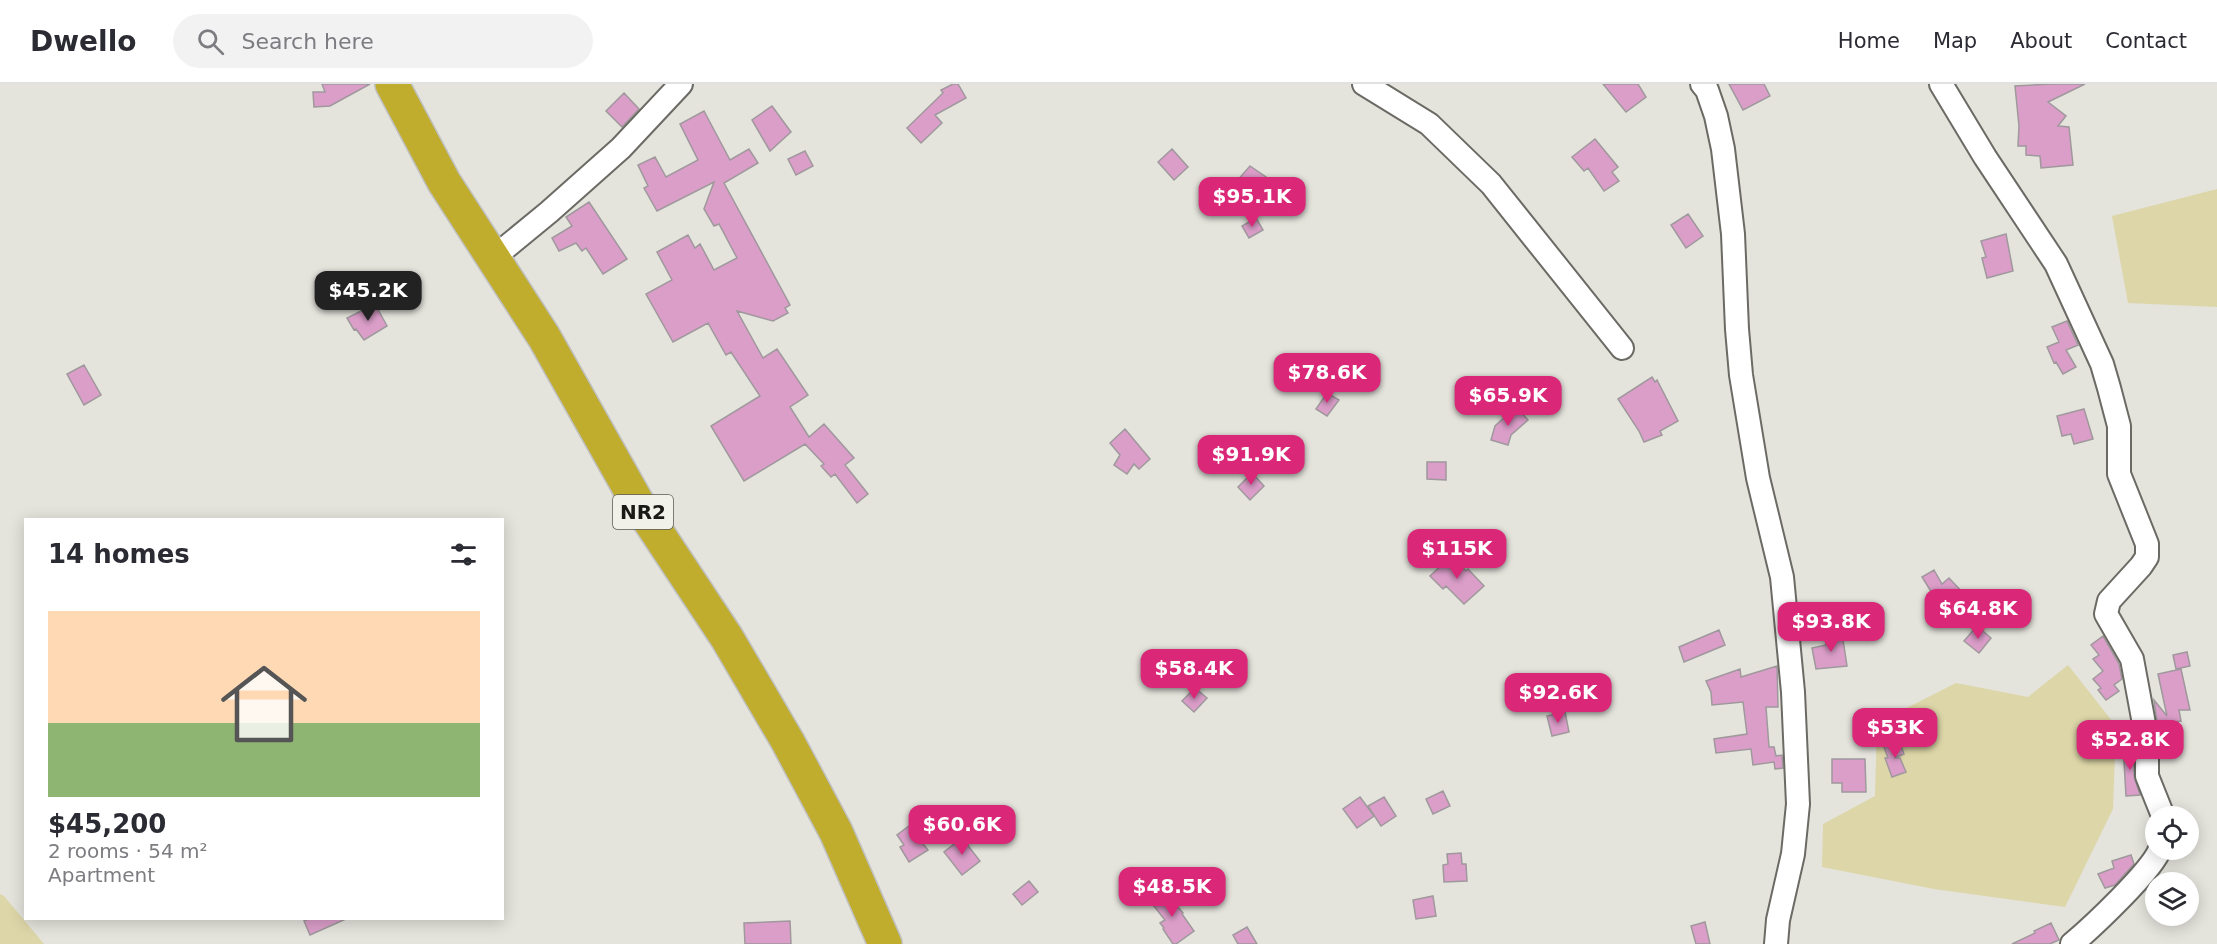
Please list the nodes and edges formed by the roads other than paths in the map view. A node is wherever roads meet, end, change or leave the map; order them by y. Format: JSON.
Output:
{"nodes":[{"id":1,"x":392,"y":84,"type":"edge"},
{"id":2,"x":681,"y":84,"type":"edge"},
{"id":3,"x":1364,"y":84,"type":"edge"},
{"id":4,"x":1702,"y":84,"type":"edge"},
{"id":5,"x":1941,"y":84,"type":"edge"},
{"id":6,"x":494,"y":258,"type":"junction"},
{"id":7,"x":1622,"y":348,"type":"dead end"},
{"id":8,"x":2159,"y":806,"type":"edge"},
{"id":9,"x":2154,"y":860,"type":"edge"},
{"id":10,"x":885,"y":944,"type":"edge"},
{"id":11,"x":1776,"y":944,"type":"edge"},
{"id":12,"x":2072,"y":944,"type":"edge"}],
"edges":[{"from":1,"to":6,"type":"highway","number":"NR2"},
{"from":2,"to":6,"type":"street"},
{"from":3,"to":7,"type":"street"},
{"from":4,"to":11,"type":"street"},
{"from":5,"to":8,"type":"street"},
{"from":6,"to":10,"type":"highway","number":"NR2"},
{"from":9,"to":12,"type":"street"}]}
